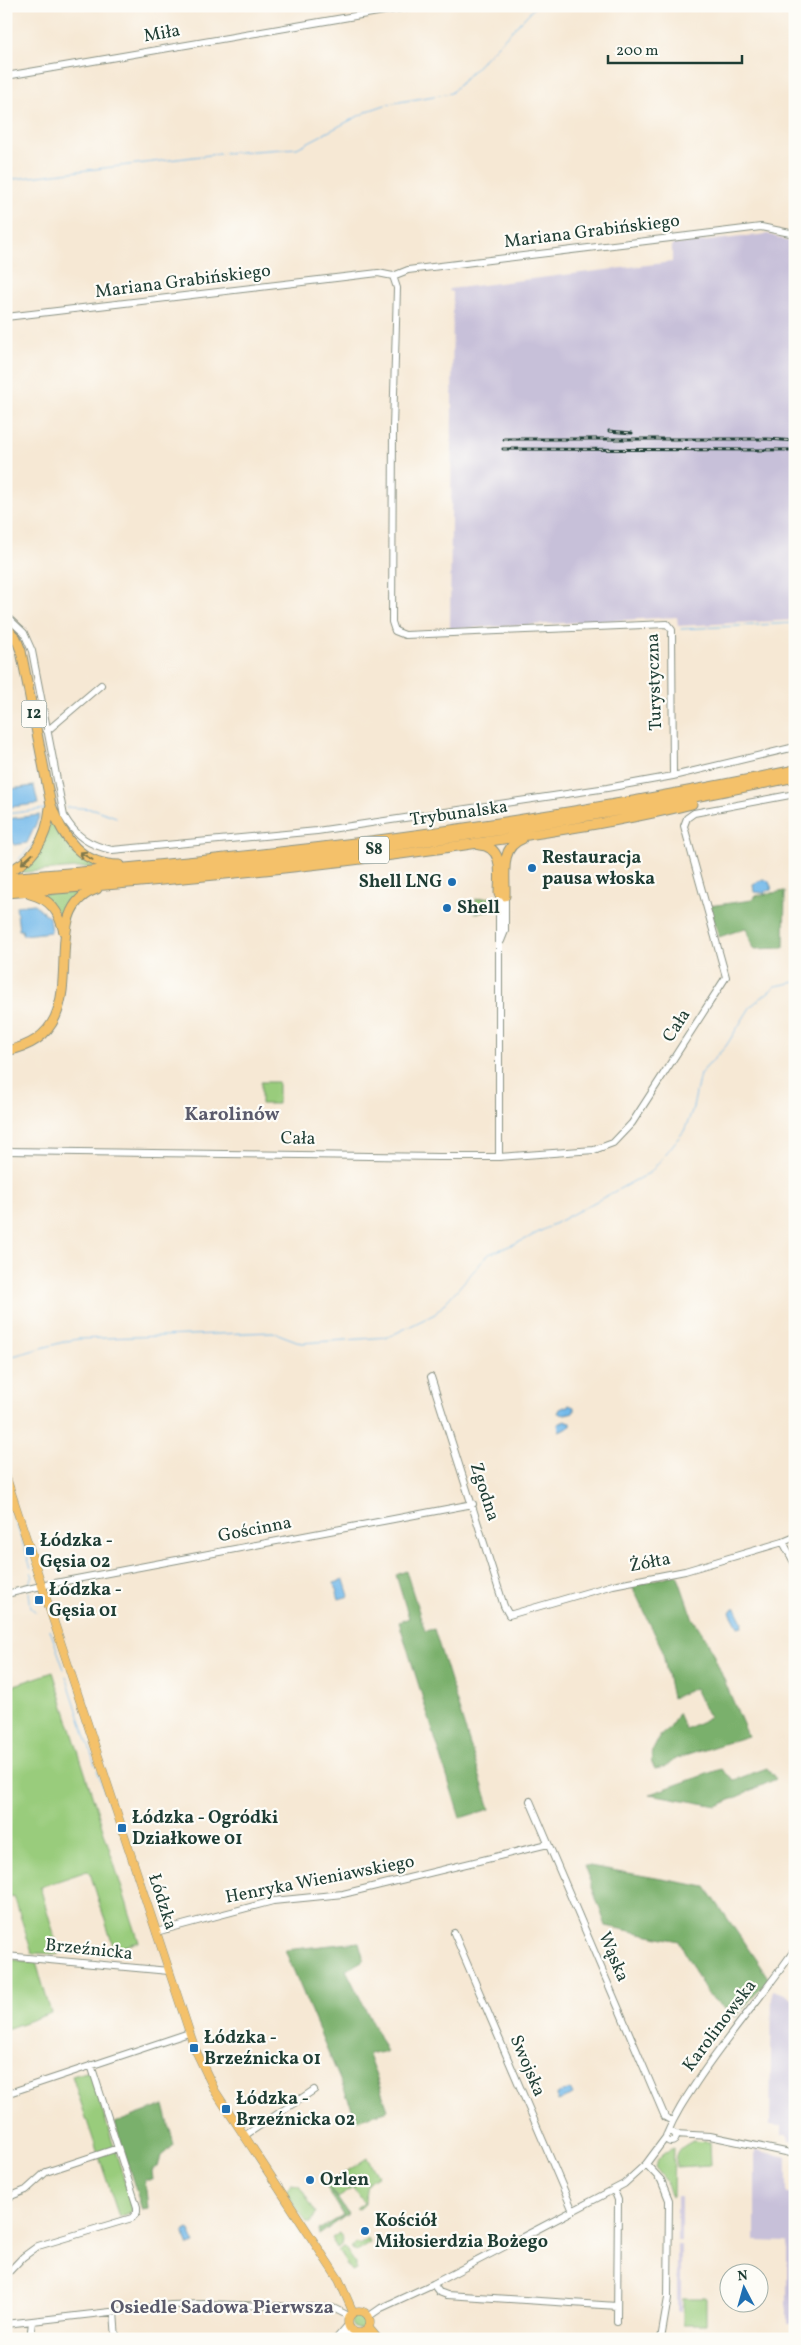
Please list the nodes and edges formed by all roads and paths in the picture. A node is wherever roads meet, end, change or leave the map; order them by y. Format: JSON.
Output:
{"nodes":[{"id":1,"x":413,"y":6,"type":"edge"},
{"id":2,"x":6,"y":76,"type":"edge"},
{"id":3,"x":795,"y":234,"type":"edge"},
{"id":4,"x":393,"y":276,"type":"junction"},
{"id":5,"x":6,"y":317,"type":"edge"},
{"id":6,"x":6,"y":616,"type":"edge"},
{"id":7,"x":6,"y":628,"type":"edge"},
{"id":8,"x":101,"y":685,"type":"dead end"},
{"id":9,"x":47,"y":731,"type":"junction"},
{"id":10,"x":795,"y":747,"type":"edge"},
{"id":11,"x":795,"y":770,"type":"edge"},
{"id":12,"x":673,"y":776,"type":"junction"},
{"id":13,"x":795,"y":777,"type":"edge"},
{"id":14,"x":739,"y":789,"type":"junction"},
{"id":15,"x":795,"y":794,"type":"edge"},
{"id":16,"x":51,"y":805,"type":"junction"},
{"id":17,"x":532,"y":835,"type":"junction"},
{"id":18,"x":471,"y":844,"type":"junction"},
{"id":19,"x":150,"y":867,"type":"junction"},
{"id":20,"x":6,"y":872,"type":"edge"},
{"id":21,"x":6,"y":878,"type":"edge"},
{"id":22,"x":127,"y":884,"type":"junction"},
{"id":23,"x":6,"y":886,"type":"edge"},
{"id":24,"x":17,"y":892,"type":"junction"},
{"id":25,"x":6,"y":893,"type":"edge"},
{"id":26,"x":502,"y":895,"type":"junction"},
{"id":27,"x":65,"y":934,"type":"junction"},
{"id":28,"x":6,"y":1049,"type":"edge"},
{"id":29,"x":6,"y":1151,"type":"edge"},
{"id":30,"x":500,"y":1157,"type":"junction"},
{"id":31,"x":431,"y":1377,"type":"dead end"},
{"id":32,"x":6,"y":1477,"type":"edge"},
{"id":33,"x":473,"y":1504,"type":"junction"},
{"id":34,"x":795,"y":1537,"type":"edge"},
{"id":35,"x":783,"y":1542,"type":"junction"},
{"id":36,"x":795,"y":1564,"type":"edge"},
{"id":37,"x":40,"y":1586,"type":"junction"},
{"id":38,"x":6,"y":1594,"type":"edge"},
{"id":39,"x":509,"y":1615,"type":"joint"},
{"id":40,"x":530,"y":1801,"type":"dead end"},
{"id":41,"x":548,"y":1844,"type":"junction"},
{"id":42,"x":156,"y":1932,"type":"junction"},
{"id":43,"x":454,"y":1934,"type":"dead end"},
{"id":44,"x":795,"y":1949,"type":"edge"},
{"id":45,"x":6,"y":1956,"type":"edge"},
{"id":46,"x":169,"y":1971,"type":"junction"},
{"id":47,"x":189,"y":2032,"type":"junction"},
{"id":48,"x":91,"y":2065,"type":"junction"},
{"id":49,"x":314,"y":2090,"type":"dead end"},
{"id":50,"x":6,"y":2094,"type":"edge"},
{"id":51,"x":672,"y":2121,"type":"junction"},
{"id":52,"x":244,"y":2136,"type":"junction"},
{"id":53,"x":671,"y":2137,"type":"junction"},
{"id":54,"x":118,"y":2148,"type":"junction"},
{"id":55,"x":795,"y":2154,"type":"edge"},
{"id":56,"x":646,"y":2164,"type":"junction"},
{"id":57,"x":614,"y":2190,"type":"junction"},
{"id":58,"x":6,"y":2198,"type":"edge"},
{"id":59,"x":573,"y":2211,"type":"junction"},
{"id":60,"x":6,"y":2274,"type":"edge"},
{"id":61,"x":433,"y":2284,"type":"junction"},
{"id":62,"x":617,"y":2306,"type":"junction"},
{"id":63,"x":114,"y":2312,"type":"junction"},
{"id":64,"x":354,"y":2313,"type":"junction"},
{"id":65,"x":368,"y":2317,"type":"junction"},
{"id":66,"x":32,"y":2322,"type":"junction"},
{"id":67,"x":618,"y":2322,"type":"dead end"},
{"id":68,"x":6,"y":2324,"type":"edge"},
{"id":69,"x":350,"y":2328,"type":"junction"},
{"id":70,"x":365,"y":2330,"type":"junction"},
{"id":71,"x":30,"y":2339,"type":"edge"},
{"id":72,"x":116,"y":2339,"type":"edge"},
{"id":73,"x":336,"y":2339,"type":"edge"},
{"id":74,"x":340,"y":2339,"type":"edge"},
{"id":75,"x":372,"y":2339,"type":"edge"},
{"id":76,"x":378,"y":2339,"type":"edge"},
{"id":77,"x":661,"y":2339,"type":"edge"}],
"edges":[{"from":1,"to":2,"type":"street","name":"Miła"},
{"from":3,"to":4,"type":"street","name":"Mariana Grabińskiego"},
{"from":4,"to":5,"type":"street","name":"Mariana Grabińskiego"},
{"from":4,"to":12,"type":"street","name":"Turystyczna"},
{"from":6,"to":9,"type":"street"},
{"from":7,"to":16,"type":"highway","number":"12"},
{"from":8,"to":9,"type":"street"},
{"from":9,"to":12,"type":"street"},
{"from":10,"to":12,"type":"street"},
{"from":11,"to":19,"type":"highway","name":"Trybunalska","number":"S8"},
{"from":13,"to":14,"type":"highway","name":"Trybunalska","number":"S8"},
{"from":14,"to":17,"type":"highway"},
{"from":14,"to":23,"type":"highway","name":"Trybunalska","number":"S8"},
{"from":15,"to":30,"type":"street","name":"Cała"},
{"from":19,"to":16,"type":"highway","number":"12","one_way":true},
{"from":16,"to":20,"type":"highway","one_way":true},
{"from":17,"to":18,"type":"highway"},
{"from":17,"to":26,"type":"highway"},
{"from":18,"to":22,"type":"highway"},
{"from":18,"to":26,"type":"highway"},
{"from":19,"to":21,"type":"highway","name":"Trybunalska","number":"S8"},
{"from":22,"to":24,"type":"highway"},
{"from":22,"to":27,"type":"highway"},
{"from":24,"to":25,"type":"highway"},
{"from":24,"to":27,"type":"highway"},
{"from":26,"to":30,"type":"street"},
{"from":27,"to":28,"type":"highway"},
{"from":29,"to":30,"type":"street","name":"Cała"},
{"from":31,"to":33,"type":"street","name":"Zgodna"},
{"from":32,"to":37,"type":"main road","name":"Łódzka"},
{"from":33,"to":37,"type":"street","name":"Gościnna"},
{"from":33,"to":39,"type":"street","name":"Zgodna"},
{"from":34,"to":35,"type":"street","name":"Żółta"},
{"from":35,"to":36,"type":"street"},
{"from":35,"to":39,"type":"street","name":"Żółta"},
{"from":37,"to":38,"type":"street","name":"Gościnna"},
{"from":37,"to":42,"type":"main road","name":"Łódzka"},
{"from":40,"to":41,"type":"street","name":"Wąska"},
{"from":41,"to":42,"type":"street","name":"Henryka Wieniawskiego"},
{"from":41,"to":51,"type":"street","name":"Wąska"},
{"from":42,"to":46,"type":"main road","name":"Łódzka"},
{"from":43,"to":59,"type":"street","name":"Swojska"},
{"from":44,"to":51,"type":"street","name":"Karolinowska"},
{"from":45,"to":46,"type":"street","name":"Brzeźnicka"},
{"from":46,"to":47,"type":"main road","name":"Łódzka"},
{"from":47,"to":48,"type":"street"},
{"from":47,"to":52,"type":"main road","name":"Łódzka"},
{"from":48,"to":50,"type":"street"},
{"from":48,"to":54,"type":"street"},
{"from":49,"to":52,"type":"street"},
{"from":51,"to":53,"type":"street"},
{"from":52,"to":64,"type":"main road","name":"Łódzka"},
{"from":53,"to":55,"type":"street"},
{"from":53,"to":56,"type":"street"},
{"from":54,"to":58,"type":"street"},
{"from":54,"to":60,"type":"street"},
{"from":56,"to":57,"type":"street"},
{"from":56,"to":77,"type":"street"},
{"from":57,"to":59,"type":"street"},
{"from":57,"to":62,"type":"street"},
{"from":59,"to":61,"type":"street"},
{"from":61,"to":62,"type":"street"},
{"from":61,"to":65,"type":"street"},
{"from":62,"to":67,"type":"street"},
{"from":63,"to":64,"type":"street"},
{"from":63,"to":66,"type":"street"},
{"from":63,"to":72,"type":"street"},
{"from":64,"to":65,"type":"main road"},
{"from":64,"to":69,"type":"main road"},
{"from":65,"to":70,"type":"main road"},
{"from":66,"to":68,"type":"street"},
{"from":66,"to":71,"type":"street"},
{"from":69,"to":70,"type":"main road"},
{"from":69,"to":73,"type":"street"},
{"from":69,"to":74,"type":"street"},
{"from":70,"to":75,"type":"main road"},
{"from":70,"to":76,"type":"main road"}]}
